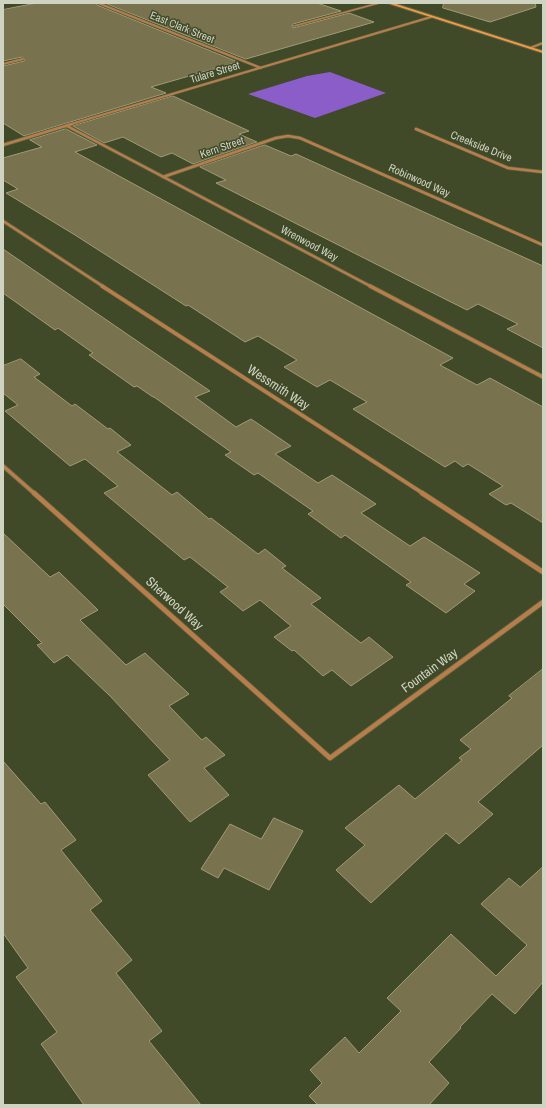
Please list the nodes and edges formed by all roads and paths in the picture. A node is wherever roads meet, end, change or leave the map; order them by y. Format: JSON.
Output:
{"nodes":[{"id":1,"x":98,"y":3,"type":"edge"},
{"id":2,"x":379,"y":3,"type":"edge"},
{"id":3,"x":389,"y":3,"type":"edge"},
{"id":4,"x":431,"y":17,"type":"junction"},
{"id":5,"x":294,"y":26,"type":"dead end"},
{"id":6,"x":543,"y":44,"type":"edge"},
{"id":7,"x":530,"y":48,"type":"junction"},
{"id":8,"x":543,"y":52,"type":"edge"},
{"id":9,"x":23,"y":59,"type":"dead end"},
{"id":10,"x":3,"y":64,"type":"edge"},
{"id":11,"x":261,"y":68,"type":"junction"},
{"id":12,"x":67,"y":126,"type":"junction"},
{"id":13,"x":416,"y":129,"type":"dead end"},
{"id":14,"x":288,"y":136,"type":"joint"},
{"id":15,"x":3,"y":145,"type":"edge"},
{"id":16,"x":543,"y":172,"type":"edge"},
{"id":17,"x":163,"y":177,"type":"junction"},
{"id":18,"x":3,"y":220,"type":"edge"},
{"id":19,"x":543,"y":245,"type":"edge"},
{"id":20,"x":543,"y":377,"type":"edge"},
{"id":21,"x":3,"y":466,"type":"edge"},
{"id":22,"x":543,"y":572,"type":"edge"},
{"id":23,"x":543,"y":602,"type":"edge"},
{"id":24,"x":330,"y":758,"type":"joint"}],
"edges":[{"from":1,"to":11,"type":"street","name":"East Clark Street"},
{"from":2,"to":5,"type":"lane"},
{"from":3,"to":4,"type":"street"},
{"from":4,"to":7,"type":"street"},
{"from":4,"to":11,"type":"street","name":"Tulare Street"},
{"from":6,"to":7,"type":"street"},
{"from":7,"to":8,"type":"street"},
{"from":9,"to":10,"type":"street"},
{"from":11,"to":12,"type":"street","name":"Tulare Street"},
{"from":12,"to":15,"type":"street","name":"Tulare Street"},
{"from":12,"to":17,"type":"street","name":"Wrenwood Way"},
{"from":13,"to":16,"type":"street","name":"Creekside Drive"},
{"from":14,"to":17,"type":"street","name":"Kern Street"},
{"from":14,"to":19,"type":"street","name":"Robinwood Way"},
{"from":17,"to":20,"type":"street","name":"Wrenwood Way"},
{"from":18,"to":22,"type":"street","name":"Wessmith Way"},
{"from":21,"to":24,"type":"street","name":"Sherwood Way"},
{"from":23,"to":24,"type":"street","name":"Fountain Way"}]}
